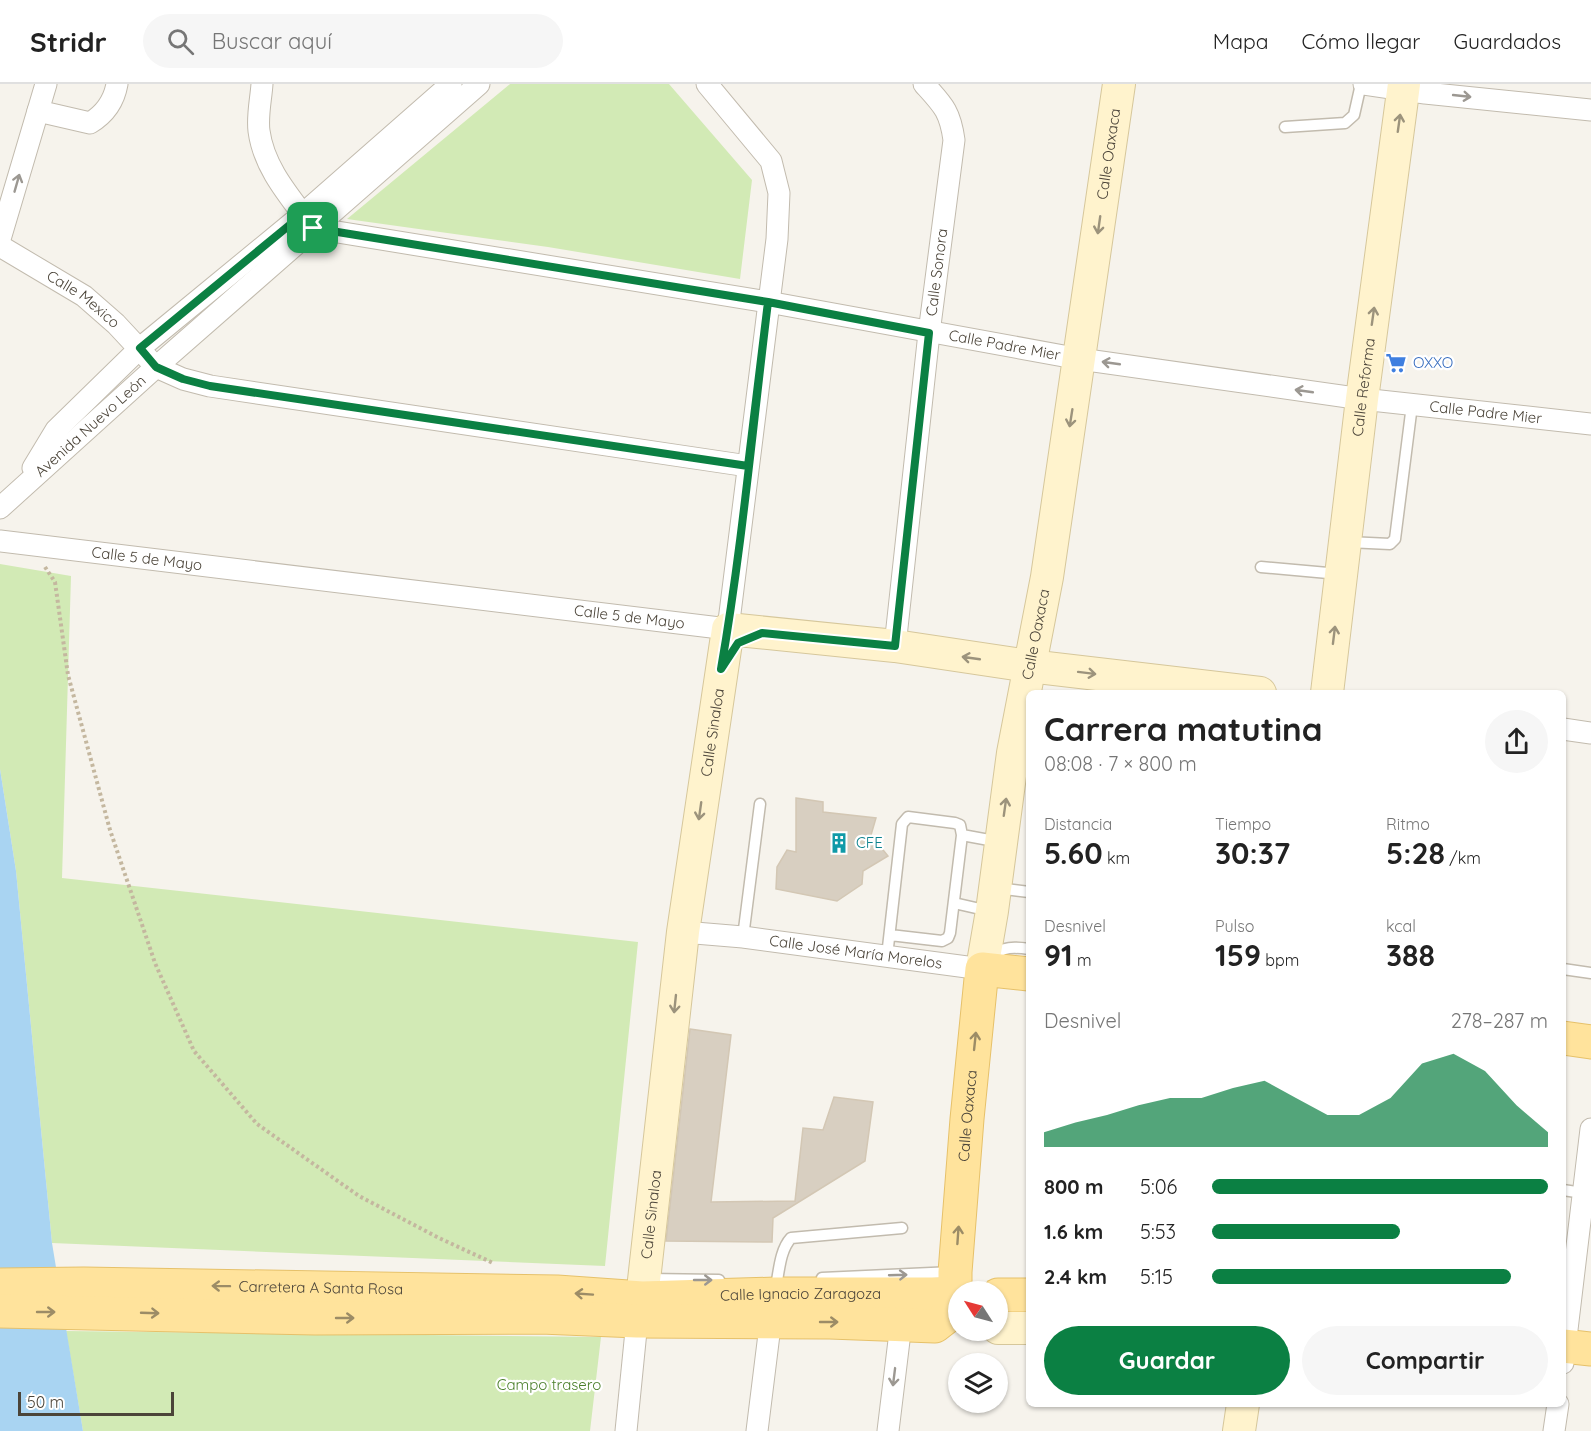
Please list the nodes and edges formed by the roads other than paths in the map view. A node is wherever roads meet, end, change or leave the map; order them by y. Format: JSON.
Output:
{"nodes":[{"id":1,"x":46,"y":84,"type":"edge"},
{"id":2,"x":117,"y":84,"type":"edge"},
{"id":3,"x":262,"y":84,"type":"edge"},
{"id":4,"x":707,"y":84,"type":"edge"},
{"id":5,"x":924,"y":84,"type":"edge"},
{"id":6,"x":1119,"y":84,"type":"edge"},
{"id":7,"x":1363,"y":84,"type":"edge"},
{"id":8,"x":466,"y":86,"type":"edge"},
{"id":9,"x":1404,"y":87,"type":"edge"},
{"id":10,"x":1591,"y":110,"type":"edge"},
{"id":11,"x":38,"y":111,"type":"junction"},
{"id":12,"x":1285,"y":127,"type":"dead end"},
{"id":13,"x":308,"y":221,"type":"junction"},
{"id":14,"x":0,"y":239,"type":"edge"},
{"id":15,"x":0,"y":246,"type":"edge"},
{"id":16,"x":768,"y":302,"type":"junction"},
{"id":17,"x":929,"y":333,"type":"junction"},
{"id":18,"x":140,"y":348,"type":"junction"},
{"id":19,"x":1080,"y":359,"type":"junction"},
{"id":20,"x":156,"y":367,"type":"junction"},
{"id":21,"x":1362,"y":399,"type":"junction"},
{"id":22,"x":1412,"y":405,"type":"junction"},
{"id":23,"x":1591,"y":424,"type":"edge"},
{"id":24,"x":748,"y":466,"type":"junction"},
{"id":25,"x":22,"y":487,"type":"junction"},
{"id":26,"x":0,"y":508,"type":"edge"},
{"id":27,"x":0,"y":541,"type":"edge"},
{"id":28,"x":1345,"y":542,"type":"junction"},
{"id":29,"x":1262,"y":567,"type":"dead end"},
{"id":30,"x":1341,"y":574,"type":"junction"},
{"id":31,"x":728,"y":629,"type":"junction"},
{"id":32,"x":762,"y":633,"type":"junction"},
{"id":33,"x":895,"y":646,"type":"junction"},
{"id":34,"x":1029,"y":666,"type":"junction"},
{"id":35,"x":721,"y":669,"type":"junction"},
{"id":36,"x":1234,"y":690,"type":"edge"},
{"id":37,"x":1327,"y":690,"type":"edge"},
{"id":38,"x":1566,"y":729,"type":"edge"},
{"id":39,"x":1591,"y":732,"type":"edge"},
{"id":40,"x":760,"y":804,"type":"dead end"},
{"id":41,"x":963,"y":835,"type":"junction"},
{"id":42,"x":1000,"y":842,"type":"junction"},
{"id":43,"x":1026,"y":893,"type":"edge"},
{"id":44,"x":993,"y":900,"type":"junction"},
{"id":45,"x":954,"y":903,"type":"junction"},
{"id":46,"x":683,"y":932,"type":"junction"},
{"id":47,"x":890,"y":935,"type":"junction"},
{"id":48,"x":743,"y":937,"type":"junction"},
{"id":49,"x":1026,"y":949,"type":"edge"},
{"id":50,"x":887,"y":956,"type":"junction"},
{"id":51,"x":982,"y":969,"type":"junction"},
{"id":52,"x":1566,"y":969,"type":"edge"},
{"id":53,"x":1591,"y":973,"type":"edge"},
{"id":54,"x":1026,"y":974,"type":"edge"},
{"id":55,"x":1566,"y":1038,"type":"edge"},
{"id":56,"x":1591,"y":1042,"type":"edge"},
{"id":57,"x":1591,"y":1129,"type":"edge"},
{"id":58,"x":1573,"y":1192,"type":"edge"},
{"id":59,"x":902,"y":1228,"type":"dead end"},
{"id":60,"x":813,"y":1278,"type":"dead end"},
{"id":61,"x":733,"y":1280,"type":"dead end"},
{"id":62,"x":956,"y":1281,"type":"edge"},
{"id":63,"x":0,"y":1285,"type":"edge"},
{"id":64,"x":948,"y":1286,"type":"edge"},
{"id":65,"x":948,"y":1286,"type":"edge"},
{"id":66,"x":776,"y":1291,"type":"junction"},
{"id":67,"x":1008,"y":1295,"type":"edge"},
{"id":68,"x":1026,"y":1295,"type":"edge"},
{"id":69,"x":88,"y":1298,"type":"junction"},
{"id":70,"x":641,"y":1299,"type":"junction"},
{"id":71,"x":0,"y":1311,"type":"edge"},
{"id":72,"x":901,"y":1324,"type":"junction"},
{"id":73,"x":947,"y":1327,"type":"edge"},
{"id":74,"x":1008,"y":1328,"type":"edge"},
{"id":75,"x":1026,"y":1328,"type":"edge"},
{"id":76,"x":1571,"y":1351,"type":"edge"},
{"id":77,"x":1243,"y":1407,"type":"edge"},
{"id":78,"x":1558,"y":1407,"type":"edge"},
{"id":79,"x":626,"y":1431,"type":"edge"},
{"id":80,"x":757,"y":1431,"type":"edge"},
{"id":81,"x":888,"y":1431,"type":"edge"},
{"id":82,"x":1239,"y":1431,"type":"edge"},
{"id":83,"x":1554,"y":1431,"type":"edge"}],
"edges":[{"from":1,"to":11,"type":"street"},
{"from":2,"to":11,"type":"street"},
{"from":3,"to":13,"type":"street"},
{"from":4,"to":16,"type":"street","name":"Calle Sinaloa"},
{"from":5,"to":17,"type":"street","name":"Calle Sonora"},
{"from":6,"to":19,"type":"street","name":"Calle Oaxaca","one_way":true},
{"from":7,"to":9,"type":"street"},
{"from":7,"to":12,"type":"lane"},
{"from":8,"to":13,"type":"street","name":"Avenida Nuevo León"},
{"from":9,"to":10,"type":"street","one_way":true},
{"from":21,"to":9,"type":"street","name":"Calle Reforma","one_way":true},
{"from":14,"to":11,"type":"street","one_way":true},
{"from":13,"to":16,"type":"street","name":"Calle Padre Mier"},
{"from":13,"to":18,"type":"street"},
{"from":13,"to":20,"type":"street","name":"Avenida Nuevo León"},
{"from":15,"to":18,"type":"street","name":"Calle Mexico"},
{"from":16,"to":17,"type":"street","name":"Calle Padre Mier"},
{"from":16,"to":24,"type":"street","name":"Calle Sinaloa"},
{"from":17,"to":19,"type":"street","name":"Calle Padre Mier"},
{"from":17,"to":33,"type":"street","name":"Calle Sonora"},
{"from":18,"to":20,"type":"street","name":"Calle Mexico"},
{"from":18,"to":25,"type":"street"},
{"from":21,"to":19,"type":"street","name":"Calle Padre Mier","one_way":true},
{"from":19,"to":34,"type":"street","name":"Calle Oaxaca","one_way":true},
{"from":20,"to":24,"type":"street"},
{"from":20,"to":25,"type":"street","name":"Avenida Nuevo León"},
{"from":21,"to":22,"type":"street","name":"Calle Padre Mier"},
{"from":21,"to":28,"type":"street","name":"Calle Reforma"},
{"from":22,"to":23,"type":"street","name":"Calle Padre Mier"},
{"from":22,"to":28,"type":"lane"},
{"from":24,"to":31,"type":"street","name":"Calle Sinaloa"},
{"from":25,"to":26,"type":"street","name":"Avenida Nuevo León"},
{"from":27,"to":31,"type":"street","name":"Calle 5 de Mayo"},
{"from":28,"to":30,"type":"street","name":"Calle Reforma"},
{"from":29,"to":30,"type":"lane"},
{"from":37,"to":30,"type":"street","name":"Calle Reforma","one_way":true},
{"from":31,"to":32,"type":"street","name":"Calle 5 de Mayo"},
{"from":31,"to":35,"type":"street","name":"Calle Sinaloa"},
{"from":32,"to":33,"type":"street","name":"Calle 5 de Mayo"},
{"from":32,"to":35,"type":"street"},
{"from":34,"to":33,"type":"street","name":"Calle 5 de Mayo","one_way":true},
{"from":34,"to":36,"type":"street","name":"Calle 5 de Mayo","one_way":true},
{"from":42,"to":34,"type":"street","name":"Calle Oaxaca","one_way":true},
{"from":35,"to":46,"type":"street","name":"Calle Sinaloa","one_way":true},
{"from":38,"to":39,"type":"street"},
{"from":40,"to":48,"type":"lane"},
{"from":41,"to":42,"type":"lane"},
{"from":41,"to":45,"type":"lane"},
{"from":41,"to":47,"type":"lane"},
{"from":42,"to":44,"type":"street","name":"Calle Oaxaca"},
{"from":43,"to":44,"type":"lane"},
{"from":44,"to":45,"type":"lane"},
{"from":44,"to":51,"type":"street","name":"Calle Oaxaca"},
{"from":45,"to":47,"type":"lane"},
{"from":46,"to":48,"type":"street","name":"Calle José María Morelos"},
{"from":46,"to":70,"type":"street","name":"Calle Sinaloa","one_way":true},
{"from":47,"to":50,"type":"lane"},
{"from":48,"to":50,"type":"street","name":"Calle José María Morelos"},
{"from":49,"to":51,"type":"lane"},
{"from":50,"to":51,"type":"street","name":"Calle José María Morelos"},
{"from":51,"to":54,"type":"main road","name":"Calle José María Morelos"},
{"from":62,"to":51,"type":"main road","name":"Calle Oaxaca","one_way":true},
{"from":52,"to":53,"type":"lane"},
{"from":55,"to":56,"type":"main road"},
{"from":57,"to":58,"type":"street"},
{"from":58,"to":76,"type":"street"},
{"from":59,"to":66,"type":"lane"},
{"from":60,"to":64,"type":"lane","one_way":true},
{"from":70,"to":61,"type":"lane","one_way":true},
{"from":63,"to":69,"type":"main road","name":"Carretera A Santa Rosa"},
{"from":65,"to":66,"type":"main road","name":"Calle Ignacio Zaragoza"},
{"from":66,"to":70,"type":"main road","name":"Carretera A Santa Rosa"},
{"from":66,"to":72,"type":"main road","name":"Calle Ignacio Zaragoza","one_way":true},
{"from":66,"to":80,"type":"street"},
{"from":67,"to":68,"type":"main road"},
{"from":69,"to":70,"type":"main road","name":"Carretera A Santa Rosa"},
{"from":71,"to":69,"type":"main road","name":"Carretera A Santa Rosa","one_way":true},
{"from":70,"to":79,"type":"street"},
{"from":72,"to":73,"type":"main road","name":"Calle Ignacio Zaragoza"},
{"from":72,"to":81,"type":"street","one_way":true},
{"from":74,"to":75,"type":"street"},
{"from":77,"to":82,"type":"street"},
{"from":78,"to":83,"type":"street"}]}
